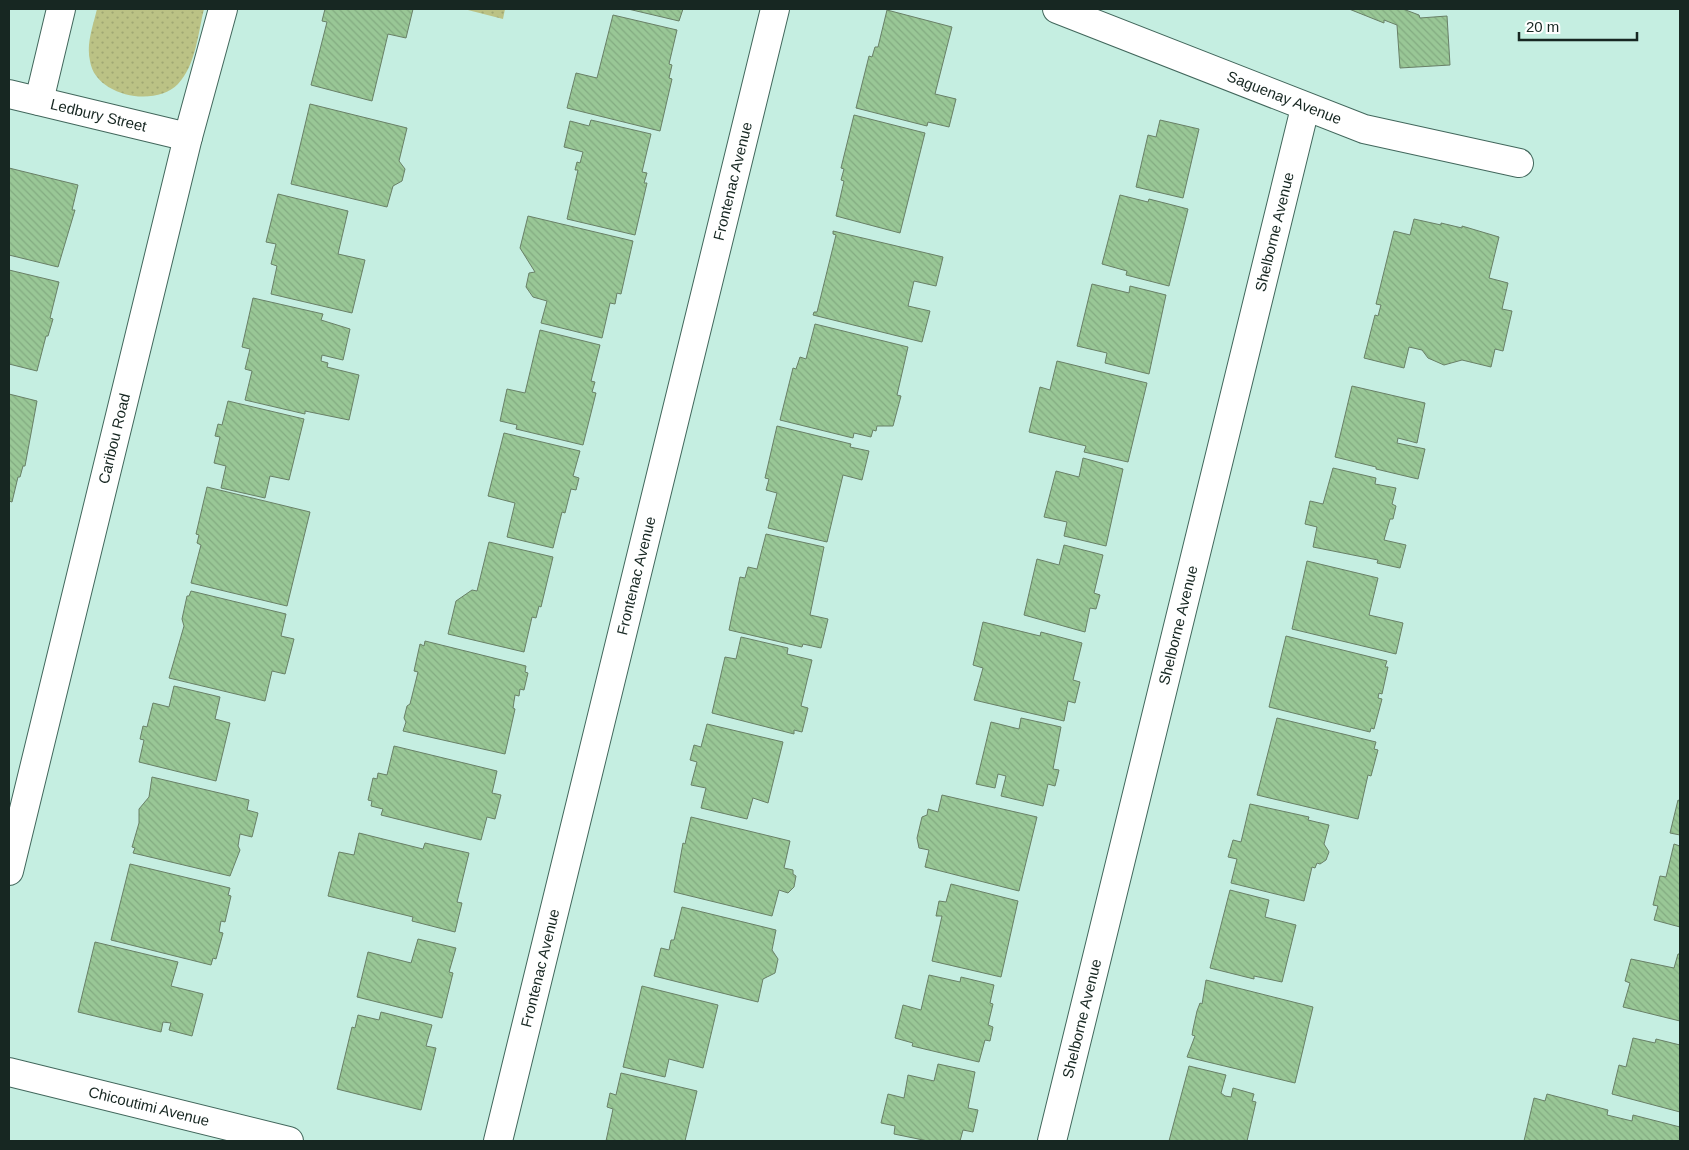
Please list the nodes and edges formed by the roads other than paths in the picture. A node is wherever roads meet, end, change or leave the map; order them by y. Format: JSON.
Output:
{"nodes":[{"id":1,"x":61,"y":9,"type":"edge"},
{"id":2,"x":223,"y":9,"type":"edge"},
{"id":3,"x":775,"y":9,"type":"edge"},
{"id":4,"x":1057,"y":9,"type":"edge"},
{"id":5,"x":9,"y":94,"type":"edge"},
{"id":6,"x":39,"y":101,"type":"junction"},
{"id":7,"x":1305,"y":108,"type":"junction"},
{"id":8,"x":188,"y":137,"type":"junction"},
{"id":9,"x":1519,"y":163,"type":"dead end"},
{"id":10,"x":9,"y":870,"type":"edge"},
{"id":11,"x":9,"y":1072,"type":"edge"},
{"id":12,"x":289,"y":1141,"type":"edge"},
{"id":13,"x":498,"y":1141,"type":"edge"},
{"id":14,"x":1052,"y":1141,"type":"edge"}],
"edges":[{"from":1,"to":6,"type":"street"},
{"from":2,"to":8,"type":"street","name":"Caribou Road"},
{"from":3,"to":13,"type":"street","name":"Frontenac Avenue"},
{"from":4,"to":7,"type":"street","name":"Saguenay Avenue"},
{"from":5,"to":6,"type":"street","name":"Ledbury Street"},
{"from":6,"to":8,"type":"street","name":"Ledbury Street"},
{"from":7,"to":9,"type":"street","name":"Saguenay Avenue"},
{"from":7,"to":14,"type":"street","name":"Shelborne Avenue"},
{"from":8,"to":10,"type":"street","name":"Caribou Road"},
{"from":11,"to":12,"type":"street","name":"Chicoutimi Avenue"}]}
